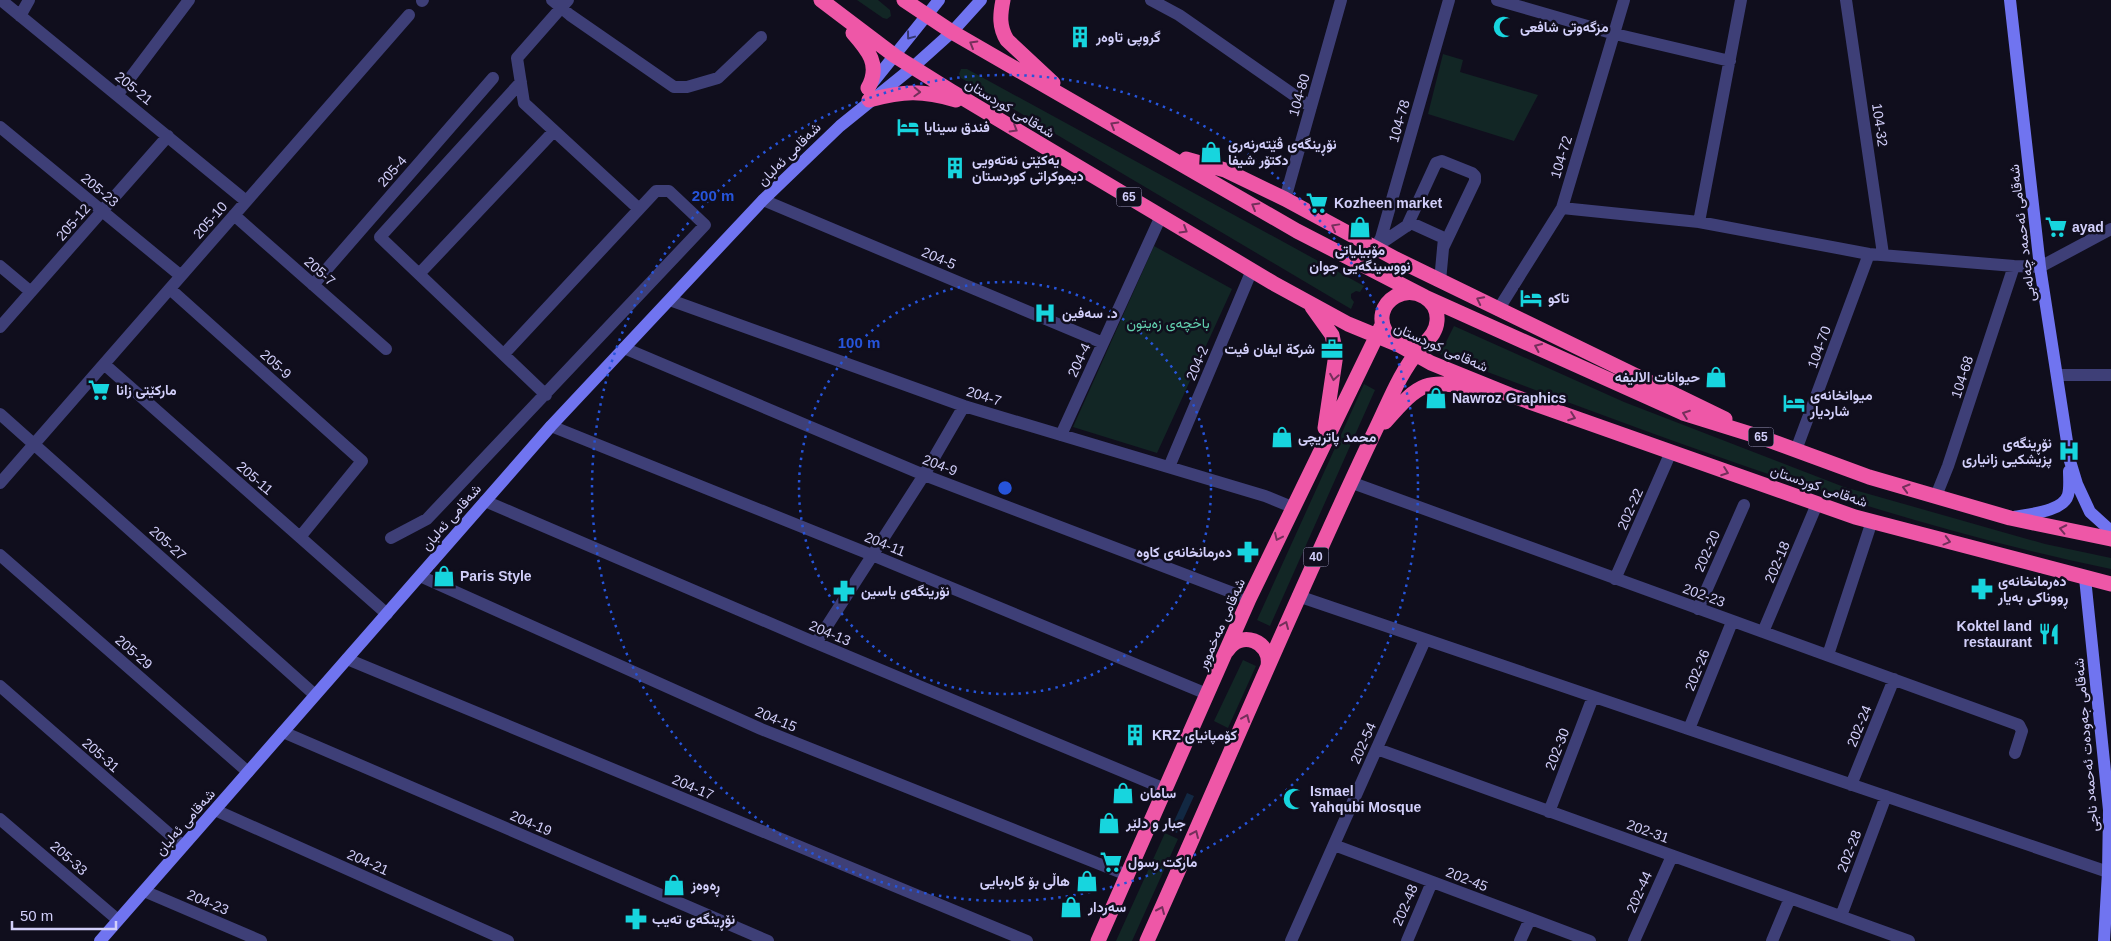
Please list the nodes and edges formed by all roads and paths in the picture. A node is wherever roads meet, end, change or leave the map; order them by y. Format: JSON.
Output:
{"nodes":[{"id":1,"x":1,"y":0,"type":"edge"},
{"id":2,"x":29,"y":0,"type":"edge"},
{"id":3,"x":189,"y":0,"type":"edge"},
{"id":4,"x":904,"y":0,"type":"edge"},
{"id":5,"x":939,"y":0,"type":"edge"},
{"id":6,"x":981,"y":0,"type":"edge"},
{"id":7,"x":1003,"y":0,"type":"edge"},
{"id":8,"x":1151,"y":0,"type":"edge"},
{"id":9,"x":1341,"y":0,"type":"edge"},
{"id":10,"x":1449,"y":0,"type":"edge"},
{"id":11,"x":1497,"y":0,"type":"edge"},
{"id":12,"x":1624,"y":0,"type":"edge"},
{"id":13,"x":1741,"y":0,"type":"edge"},
{"id":14,"x":1846,"y":0,"type":"edge"},
{"id":15,"x":2010,"y":0,"type":"edge"},
{"id":16,"x":823,"y":1,"type":"edge"},
{"id":17,"x":560,"y":3,"type":"edge"},
{"id":18,"x":926,"y":15,"type":"junction"},
{"id":19,"x":20,"y":16,"type":"junction"},
{"id":20,"x":409,"y":16,"type":"dead end"},
{"id":21,"x":952,"y":32,"type":"junction"},
{"id":22,"x":1615,"y":34,"type":"junction"},
{"id":23,"x":761,"y":37,"type":"dead end"},
{"id":24,"x":895,"y":56,"type":"junction"},
{"id":25,"x":1730,"y":60,"type":"junction"},
{"id":26,"x":912,"y":67,"type":"junction"},
{"id":27,"x":493,"y":78,"type":"dead end"},
{"id":28,"x":521,"y":82,"type":"junction"},
{"id":29,"x":118,"y":94,"type":"junction"},
{"id":30,"x":869,"y":94,"type":"junction"},
{"id":31,"x":1072,"y":101,"type":"junction"},
{"id":32,"x":1311,"y":107,"type":"junction"},
{"id":33,"x":992,"y":116,"type":"junction"},
{"id":34,"x":0,"y":127,"type":"edge"},
{"id":35,"x":554,"y":131,"type":"junction"},
{"id":36,"x":168,"y":136,"type":"junction"},
{"id":37,"x":1162,"y":152,"type":"junction"},
{"id":38,"x":1285,"y":199,"type":"junction"},
{"id":39,"x":764,"y":200,"type":"junction"},
{"id":40,"x":246,"y":201,"type":"junction"},
{"id":41,"x":1562,"y":208,"type":"junction"},
{"id":42,"x":639,"y":209,"type":"junction"},
{"id":43,"x":102,"y":212,"type":"junction"},
{"id":44,"x":234,"y":215,"type":"junction"},
{"id":45,"x":1161,"y":216,"type":"junction"},
{"id":46,"x":1700,"y":222,"type":"junction"},
{"id":47,"x":1407,"y":226,"type":"junction"},
{"id":48,"x":2111,"y":229,"type":"edge"},
{"id":49,"x":1375,"y":248,"type":"junction"},
{"id":50,"x":1444,"y":248,"type":"junction"},
{"id":51,"x":1869,"y":254,"type":"junction"},
{"id":52,"x":1883,"y":254,"type":"junction"},
{"id":53,"x":0,"y":266,"type":"edge"},
{"id":54,"x":2014,"y":266,"type":"junction"},
{"id":55,"x":2040,"y":267,"type":"junction"},
{"id":56,"x":1252,"y":270,"type":"junction"},
{"id":57,"x":420,"y":274,"type":"junction"},
{"id":58,"x":180,"y":276,"type":"junction"},
{"id":59,"x":1440,"y":281,"type":"junction"},
{"id":60,"x":313,"y":285,"type":"junction"},
{"id":61,"x":170,"y":289,"type":"junction"},
{"id":62,"x":31,"y":292,"type":"junction"},
{"id":63,"x":1424,"y":297,"type":"junction"},
{"id":64,"x":670,"y":300,"type":"junction"},
{"id":65,"x":1308,"y":302,"type":"junction"},
{"id":66,"x":1498,"y":310,"type":"junction"},
{"id":67,"x":0,"y":327,"type":"edge"},
{"id":68,"x":1380,"y":330,"type":"junction"},
{"id":69,"x":1103,"y":343,"type":"junction"},
{"id":70,"x":624,"y":348,"type":"junction"},
{"id":71,"x":1420,"y":348,"type":"junction"},
{"id":72,"x":386,"y":349,"type":"dead end"},
{"id":73,"x":504,"y":354,"type":"junction"},
{"id":74,"x":104,"y":364,"type":"junction"},
{"id":75,"x":2057,"y":375,"type":"junction"},
{"id":76,"x":2111,"y":375,"type":"edge"},
{"id":77,"x":546,"y":395,"type":"junction"},
{"id":78,"x":1510,"y":395,"type":"junction"},
{"id":79,"x":964,"y":406,"type":"junction"},
{"id":80,"x":0,"y":414,"type":"edge"},
{"id":81,"x":551,"y":426,"type":"junction"},
{"id":82,"x":1061,"y":435,"type":"junction"},
{"id":83,"x":1372,"y":436,"type":"junction"},
{"id":84,"x":1760,"y":437,"type":"junction"},
{"id":85,"x":34,"y":444,"type":"junction"},
{"id":86,"x":1322,"y":446,"type":"junction"},
{"id":87,"x":1796,"y":450,"type":"junction"},
{"id":88,"x":1671,"y":452,"type":"junction"},
{"id":89,"x":2070,"y":461,"type":"junction"},
{"id":90,"x":1169,"y":467,"type":"junction"},
{"id":91,"x":924,"y":475,"type":"junction"},
{"id":92,"x":1350,"y":482,"type":"junction"},
{"id":93,"x":0,"y":483,"type":"edge"},
{"id":94,"x":1936,"y":496,"type":"junction"},
{"id":95,"x":485,"y":501,"type":"junction"},
{"id":96,"x":1744,"y":504,"type":"dead end"},
{"id":97,"x":1817,"y":504,"type":"junction"},
{"id":98,"x":1292,"y":507,"type":"junction"},
{"id":99,"x":2010,"y":518,"type":"junction"},
{"id":100,"x":1872,"y":521,"type":"junction"},
{"id":101,"x":2111,"y":531,"type":"edge"},
{"id":102,"x":300,"y":537,"type":"junction"},
{"id":103,"x":391,"y":538,"type":"dead end"},
{"id":104,"x":2111,"y":539,"type":"edge"},
{"id":105,"x":0,"y":555,"type":"edge"},
{"id":106,"x":872,"y":555,"type":"junction"},
{"id":107,"x":420,"y":576,"type":"junction"},
{"id":108,"x":2085,"y":578,"type":"junction"},
{"id":109,"x":1615,"y":579,"type":"junction"},
{"id":110,"x":2111,"y":584,"type":"edge"},
{"id":111,"x":1298,"y":596,"type":"junction"},
{"id":112,"x":1249,"y":599,"type":"junction"},
{"id":113,"x":1698,"y":609,"type":"junction"},
{"id":114,"x":387,"y":614,"type":"junction"},
{"id":115,"x":1732,"y":622,"type":"junction"},
{"id":116,"x":1763,"y":632,"type":"junction"},
{"id":117,"x":1426,"y":640,"type":"junction"},
{"id":118,"x":816,"y":643,"type":"junction"},
{"id":119,"x":1225,"y":655,"type":"junction"},
{"id":120,"x":1828,"y":655,"type":"junction"},
{"id":121,"x":347,"y":659,"type":"junction"},
{"id":122,"x":1266,"y":670,"type":"junction"},
{"id":123,"x":1894,"y":679,"type":"junction"},
{"id":124,"x":0,"y":686,"type":"edge"},
{"id":125,"x":1207,"y":694,"type":"junction"},
{"id":126,"x":316,"y":695,"type":"junction"},
{"id":127,"x":1593,"y":697,"type":"junction"},
{"id":128,"x":1689,"y":729,"type":"junction"},
{"id":129,"x":283,"y":732,"type":"junction"},
{"id":130,"x":1377,"y":749,"type":"junction"},
{"id":131,"x":2015,"y":753,"type":"dead end"},
{"id":132,"x":248,"y":772,"type":"junction"},
{"id":133,"x":1852,"y":785,"type":"junction"},
{"id":134,"x":1165,"y":789,"type":"junction"},
{"id":135,"x":1886,"y":796,"type":"junction"},
{"id":136,"x":215,"y":810,"type":"junction"},
{"id":137,"x":1550,"y":812,"type":"junction"},
{"id":138,"x":0,"y":819,"type":"edge"},
{"id":139,"x":1334,"y":844,"type":"junction"},
{"id":140,"x":183,"y":846,"type":"junction"},
{"id":141,"x":1672,"y":856,"type":"junction"},
{"id":142,"x":2108,"y":872,"type":"junction"},
{"id":143,"x":1127,"y":875,"type":"junction"},
{"id":144,"x":1432,"y":882,"type":"junction"},
{"id":145,"x":144,"y":891,"type":"junction"},
{"id":146,"x":1790,"y":898,"type":"junction"},
{"id":147,"x":1840,"y":916,"type":"junction"},
{"id":148,"x":1530,"y":918,"type":"junction"},
{"id":149,"x":118,"y":920,"type":"junction"},
{"id":150,"x":100,"y":941,"type":"edge"},
{"id":151,"x":261,"y":941,"type":"edge"},
{"id":152,"x":508,"y":941,"type":"edge"},
{"id":153,"x":768,"y":941,"type":"edge"},
{"id":154,"x":1027,"y":941,"type":"edge"},
{"id":155,"x":1098,"y":941,"type":"edge"},
{"id":156,"x":1147,"y":941,"type":"edge"},
{"id":157,"x":1291,"y":941,"type":"edge"},
{"id":158,"x":1407,"y":941,"type":"edge"},
{"id":159,"x":1520,"y":941,"type":"edge"},
{"id":160,"x":1590,"y":941,"type":"edge"},
{"id":161,"x":1634,"y":941,"type":"edge"},
{"id":162,"x":1772,"y":941,"type":"edge"},
{"id":163,"x":1909,"y":941,"type":"edge"},
{"id":164,"x":2104,"y":941,"type":"edge"}],
"edges":[{"from":1,"to":19,"type":"street","name":"205-21"},
{"from":2,"to":19,"type":"street"},
{"from":3,"to":29,"type":"street"},
{"from":4,"to":18,"type":"highway","name":"شەقامی کوردستان","number":"65"},
{"from":5,"to":18,"type":"street","name":"شەقامی ئەلبان"},
{"from":6,"to":21,"type":"street","name":"شەقامی ئەلبان"},
{"from":7,"to":31,"type":"highway"},
{"from":8,"to":32,"type":"street"},
{"from":9,"to":32,"type":"street","name":"104-80"},
{"from":10,"to":49,"type":"street","name":"104-78"},
{"from":11,"to":22,"type":"street"},
{"from":12,"to":22,"type":"street","name":"104-72"},
{"from":13,"to":25,"type":"street"},
{"from":14,"to":52,"type":"street","name":"104-32"},
{"from":15,"to":55,"type":"street","name":"شەقامی ئەحمەد چەلەبی"},
{"from":16,"to":24,"type":"highway","name":"شەقامی کوردستان","number":"65"},
{"from":16,"to":30,"type":"highway"},
{"from":17,"to":23,"type":"street"},
{"from":17,"to":28,"type":"street"},
{"from":18,"to":21,"type":"highway","name":"شەقامی کوردستان","number":"65"},
{"from":18,"to":24,"type":"street","name":"شەقامی ئەلبان","one_way":true},
{"from":19,"to":29,"type":"street","name":"205-21"},
{"from":20,"to":40,"type":"street","name":"205-10"},
{"from":21,"to":26,"type":"street","name":"شەقامی ئەلبان"},
{"from":31,"to":21,"type":"highway","name":"شەقامی کوردستان","number":"65","one_way":true},
{"from":22,"to":25,"type":"street"},
{"from":22,"to":41,"type":"street","name":"104-72"},
{"from":24,"to":26,"type":"highway","name":"شەقامی کوردستان","number":"65"},
{"from":24,"to":30,"type":"street","name":"شەقامی ئەلبان"},
{"from":25,"to":46,"type":"street"},
{"from":26,"to":30,"type":"street","name":"شەقامی ئەلبان"},
{"from":26,"to":33,"type":"highway","name":"شەقامی کوردستان","number":"65"},
{"from":27,"to":60,"type":"street","name":"205-4"},
{"from":28,"to":35,"type":"street"},
{"from":28,"to":57,"type":"street"},
{"from":29,"to":36,"type":"street","name":"205-21"},
{"from":30,"to":33,"type":"highway","one_way":true},
{"from":30,"to":39,"type":"street","name":"شەقامی ئەلبان"},
{"from":37,"to":31,"type":"highway","name":"شەقامی کوردستان","number":"65","one_way":true},
{"from":32,"to":38,"type":"street","name":"104-80"},
{"from":33,"to":45,"type":"highway","name":"شەقامی کوردستان","number":"65","one_way":true},
{"from":34,"to":43,"type":"street","name":"205-23"},
{"from":35,"to":42,"type":"street"},
{"from":35,"to":57,"type":"street"},
{"from":36,"to":40,"type":"street","name":"205-21"},
{"from":36,"to":43,"type":"street","name":"205-12"},
{"from":37,"to":38,"type":"highway","name":"شەقامی کوردستان","number":"65"},
{"from":63,"to":37,"type":"highway","name":"شەقامی کوردستان","number":"65","one_way":true},
{"from":49,"to":38,"type":"highway","name":"شەقامی کوردستان","number":"65","one_way":true},
{"from":39,"to":64,"type":"street","name":"شەقامی ئەلبان"},
{"from":39,"to":69,"type":"street","name":"204-5"},
{"from":40,"to":44,"type":"street","name":"205-10"},
{"from":41,"to":46,"type":"street"},
{"from":41,"to":66,"type":"street","name":"104-72"},
{"from":42,"to":73,"type":"street"},
{"from":42,"to":77,"type":"street"},
{"from":43,"to":58,"type":"street","name":"205-23"},
{"from":43,"to":62,"type":"street","name":"205-12"},
{"from":44,"to":58,"type":"street","name":"205-10"},
{"from":44,"to":60,"type":"street","name":"205-7"},
{"from":45,"to":56,"type":"highway","name":"شەقامی کوردستان","number":"65","one_way":true},
{"from":45,"to":69,"type":"street","name":"204-4"},
{"from":46,"to":51,"type":"street"},
{"from":47,"to":49,"type":"street"},
{"from":47,"to":50,"type":"street"},
{"from":47,"to":50,"type":"street"},
{"from":48,"to":55,"type":"street"},
{"from":49,"to":59,"type":"highway","name":"شەقامی کوردستان","number":"65"},
{"from":50,"to":59,"type":"street"},
{"from":51,"to":52,"type":"street"},
{"from":51,"to":87,"type":"street","name":"104-70"},
{"from":52,"to":54,"type":"street"},
{"from":53,"to":62,"type":"street"},
{"from":54,"to":55,"type":"street"},
{"from":54,"to":94,"type":"street","name":"104-68"},
{"from":55,"to":75,"type":"street","name":"شەقامی ئەحمەد چەلەبی"},
{"from":56,"to":65,"type":"highway","name":"شەقامی کوردستان","number":"65"},
{"from":56,"to":90,"type":"street","name":"204-2"},
{"from":57,"to":73,"type":"street"},
{"from":58,"to":61,"type":"street","name":"205-10"},
{"from":66,"to":59,"type":"highway","name":"شەقامی کوردستان","number":"65","one_way":true},
{"from":60,"to":72,"type":"street","name":"205-7"},
{"from":61,"to":74,"type":"street","name":"205-10"},
{"from":61,"to":102,"type":"street","name":"205-9"},
{"from":62,"to":67,"type":"street","name":"205-12"},
{"from":63,"to":68,"type":"highway","name":"شەقامی مەخموور"},
{"from":63,"to":71,"type":"highway","number":"40"},
{"from":84,"to":63,"type":"highway","name":"شەقامی کوردستان","number":"65","one_way":true},
{"from":64,"to":70,"type":"street","name":"شەقامی ئەلبان"},
{"from":64,"to":79,"type":"street","name":"204-7"},
{"from":65,"to":68,"type":"highway","name":"شەقامی کوردستان","number":"65"},
{"from":65,"to":86,"type":"highway","one_way":true},
{"from":66,"to":84,"type":"highway","name":"شەقامی کوردستان","number":"65"},
{"from":68,"to":71,"type":"highway"},
{"from":68,"to":86,"type":"highway","name":"شەقامی مەخموور"},
{"from":69,"to":82,"type":"street","name":"204-4"},
{"from":70,"to":81,"type":"street","name":"شەقامی ئەلبان"},
{"from":70,"to":91,"type":"street","name":"204-9"},
{"from":71,"to":78,"type":"highway","name":"شەقامی کوردستان"},
{"from":71,"to":83,"type":"highway","number":"40"},
{"from":73,"to":77,"type":"street"},
{"from":74,"to":85,"type":"street","name":"205-10"},
{"from":74,"to":102,"type":"street","name":"205-11"},
{"from":75,"to":76,"type":"street"},
{"from":75,"to":89,"type":"street","name":"شەقامی ئەحمەد چەلەبی"},
{"from":77,"to":103,"type":"street"},
{"from":78,"to":83,"type":"highway"},
{"from":78,"to":88,"type":"highway","name":"شەقامی کوردستان","one_way":true},
{"from":79,"to":82,"type":"street","name":"204-7"},
{"from":79,"to":91,"type":"street"},
{"from":80,"to":85,"type":"street","name":"205-27"},
{"from":81,"to":95,"type":"street","name":"شەقامی ئەلبان"},
{"from":81,"to":106,"type":"street","name":"204-11"},
{"from":82,"to":90,"type":"street","name":"204-7"},
{"from":83,"to":92,"type":"highway","number":"40"},
{"from":84,"to":87,"type":"highway","name":"شەقامی کوردستان","number":"65"},
{"from":85,"to":93,"type":"street","name":"205-10"},
{"from":85,"to":126,"type":"street","name":"205-27"},
{"from":86,"to":98,"type":"highway","name":"شەقامی مەخموور"},
{"from":94,"to":87,"type":"highway","name":"شەقامی کوردستان","number":"65","one_way":true},
{"from":88,"to":97,"type":"highway","name":"شەقامی کوردستان","one_way":true},
{"from":88,"to":109,"type":"street","name":"202-22"},
{"from":89,"to":99,"type":"street","name":"شەقامی ئەحمەد چەلەبی"},
{"from":89,"to":101,"type":"street","name":"شەقامی ئەحمەد چەلەبی"},
{"from":90,"to":98,"type":"street","name":"204-7"},
{"from":91,"to":106,"type":"street"},
{"from":91,"to":112,"type":"street","name":"204-9"},
{"from":92,"to":109,"type":"street","name":"202-23"},
{"from":92,"to":111,"type":"highway","number":"40"},
{"from":94,"to":99,"type":"highway","name":"شەقامی کوردستان","number":"65"},
{"from":95,"to":107,"type":"street","name":"شەقامی ئەلبان"},
{"from":95,"to":118,"type":"street","name":"204-13"},
{"from":96,"to":113,"type":"street","name":"202-20"},
{"from":97,"to":100,"type":"highway","name":"شەقامی کوردستان"},
{"from":97,"to":116,"type":"street","name":"202-18"},
{"from":98,"to":112,"type":"highway","name":"شەقامی مەخموور","one_way":true},
{"from":104,"to":99,"type":"highway","name":"شەقامی کوردستان","number":"65","one_way":true},
{"from":100,"to":108,"type":"highway","name":"شەقامی کوردستان","one_way":true},
{"from":100,"to":120,"type":"street"},
{"from":102,"to":114,"type":"street","name":"205-11"},
{"from":105,"to":132,"type":"street","name":"205-29"},
{"from":106,"to":118,"type":"street"},
{"from":106,"to":125,"type":"street","name":"204-11"},
{"from":107,"to":114,"type":"street","name":"شەقامی ئەلبان"},
{"from":107,"to":143,"type":"street","name":"204-15"},
{"from":108,"to":110,"type":"highway","name":"شەقامی کوردستان"},
{"from":108,"to":142,"type":"street","name":"شەقامی جەودەت ئەحمەد ناجی"},
{"from":109,"to":113,"type":"street","name":"202-23"},
{"from":111,"to":117,"type":"street"},
{"from":122,"to":111,"type":"highway","number":"40","one_way":true},
{"from":112,"to":119,"type":"highway","name":"شەقامی مەخموور"},
{"from":113,"to":115,"type":"street","name":"202-23"},
{"from":114,"to":121,"type":"street","name":"شەقامی ئەلبان"},
{"from":115,"to":116,"type":"street","name":"202-23"},
{"from":115,"to":128,"type":"street","name":"202-26"},
{"from":116,"to":120,"type":"street","name":"202-23"},
{"from":117,"to":127,"type":"street"},
{"from":117,"to":130,"type":"street","name":"202-54"},
{"from":118,"to":134,"type":"street","name":"204-13"},
{"from":119,"to":122,"type":"highway"},
{"from":119,"to":125,"type":"highway","name":"شەقامی مەخموور"},
{"from":120,"to":123,"type":"street","name":"202-23"},
{"from":121,"to":126,"type":"street","name":"شەقامی ئەلبان"},
{"from":121,"to":154,"type":"street","name":"204-17"},
{"from":156,"to":122,"type":"highway","number":"40","one_way":true},
{"from":123,"to":131,"type":"street","name":"202-23"},
{"from":123,"to":133,"type":"street","name":"202-24"},
{"from":124,"to":140,"type":"street","name":"205-31"},
{"from":125,"to":134,"type":"highway","name":"شەقامی مەخموور"},
{"from":126,"to":129,"type":"street","name":"شەقامی ئەلبان"},
{"from":127,"to":128,"type":"street"},
{"from":127,"to":137,"type":"street","name":"202-30"},
{"from":128,"to":133,"type":"street"},
{"from":129,"to":132,"type":"street","name":"شەقامی ئەلبان"},
{"from":129,"to":153,"type":"street","name":"204-19"},
{"from":130,"to":137,"type":"street","name":"202-31"},
{"from":130,"to":139,"type":"street","name":"202-54"},
{"from":132,"to":136,"type":"street","name":"شەقامی ئەلبان"},
{"from":133,"to":135,"type":"street"},
{"from":134,"to":143,"type":"highway","name":"شەقامی مەخموور"},
{"from":135,"to":142,"type":"street"},
{"from":135,"to":147,"type":"street","name":"202-28"},
{"from":136,"to":140,"type":"street","name":"شەقامی ئەلبان"},
{"from":136,"to":152,"type":"street","name":"204-21"},
{"from":137,"to":141,"type":"street","name":"202-31"},
{"from":138,"to":149,"type":"street","name":"205-33"},
{"from":139,"to":144,"type":"street","name":"202-45"},
{"from":139,"to":157,"type":"street","name":"202-54"},
{"from":140,"to":145,"type":"street","name":"شەقامی ئەلبان"},
{"from":141,"to":146,"type":"street","name":"202-31"},
{"from":141,"to":161,"type":"street","name":"202-44"},
{"from":142,"to":164,"type":"street","name":"شەقامی جەودەت ئەحمەد ناجی"},
{"from":143,"to":155,"type":"highway","name":"شەقامی مەخموور"},
{"from":144,"to":148,"type":"street","name":"202-45"},
{"from":144,"to":158,"type":"street","name":"202-48"},
{"from":145,"to":149,"type":"street","name":"شەقامی ئەلبان"},
{"from":145,"to":151,"type":"street","name":"204-23"},
{"from":146,"to":147,"type":"street","name":"202-31"},
{"from":146,"to":162,"type":"street"},
{"from":147,"to":163,"type":"street","name":"202-31"},
{"from":148,"to":159,"type":"street"},
{"from":148,"to":160,"type":"street","name":"202-45"},
{"from":149,"to":150,"type":"street","name":"شەقامی ئەلبان"}]}
